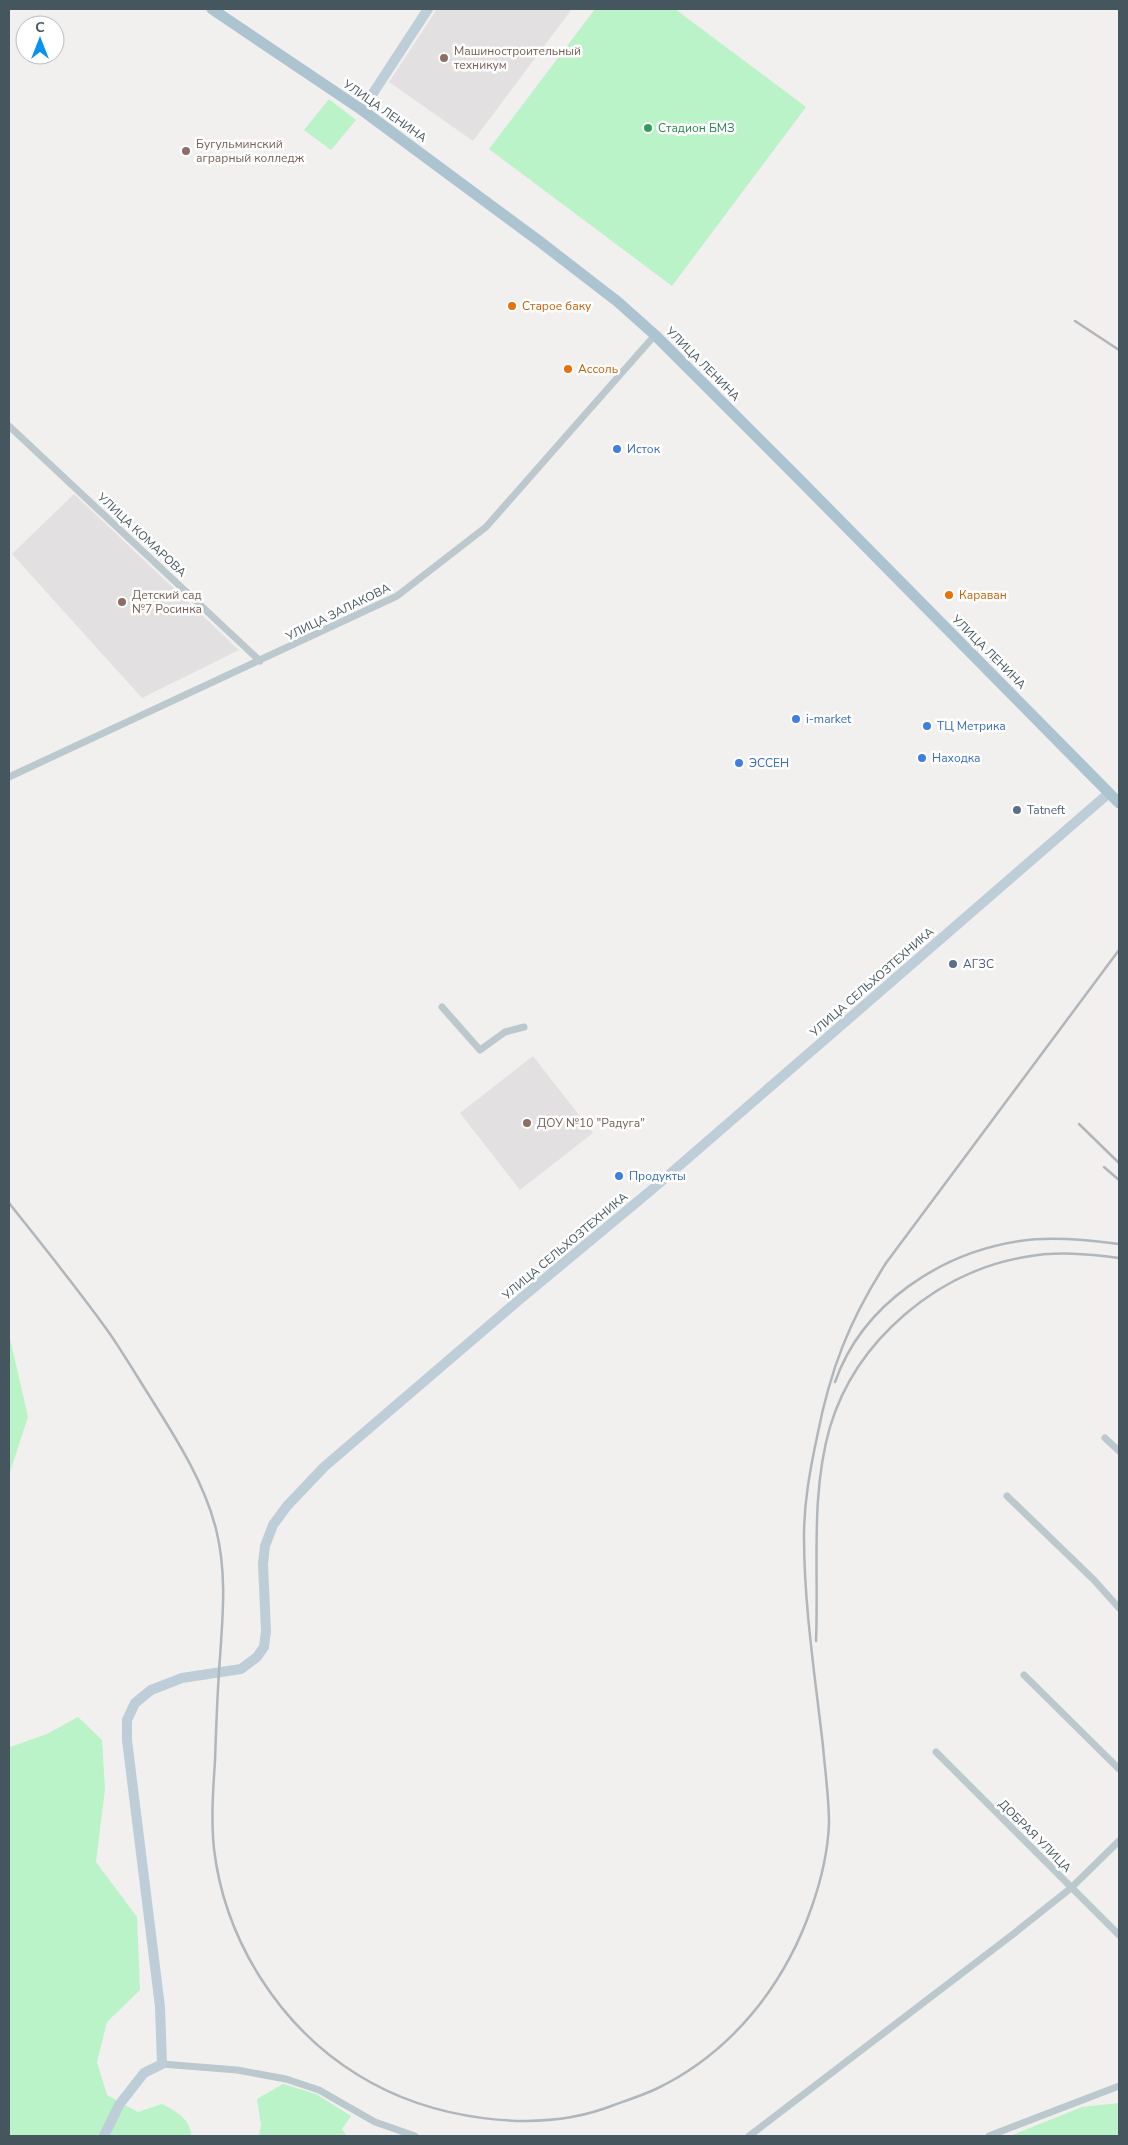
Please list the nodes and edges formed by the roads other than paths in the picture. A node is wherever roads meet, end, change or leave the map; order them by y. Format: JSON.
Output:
{"nodes":[{"id":1,"x":212,"y":9,"type":"edge"},
{"id":2,"x":428,"y":9,"type":"edge"},
{"id":3,"x":362,"y":110,"type":"junction"},
{"id":4,"x":655,"y":335,"type":"junction"},
{"id":5,"x":9,"y":426,"type":"edge"},
{"id":6,"x":260,"y":661,"type":"junction"},
{"id":7,"x":9,"y":777,"type":"edge"},
{"id":8,"x":1109,"y":793,"type":"junction"},
{"id":9,"x":1119,"y":804,"type":"edge"},
{"id":10,"x":442,"y":1007,"type":"dead end"},
{"id":11,"x":524,"y":1027,"type":"dead end"},
{"id":12,"x":1106,"y":1438,"type":"dead end"},
{"id":13,"x":1119,"y":1451,"type":"edge"},
{"id":14,"x":1007,"y":1496,"type":"dead end"},
{"id":15,"x":1119,"y":1608,"type":"edge"},
{"id":16,"x":1024,"y":1675,"type":"dead end"},
{"id":17,"x":936,"y":1752,"type":"dead end"},
{"id":18,"x":1119,"y":1769,"type":"edge"},
{"id":19,"x":1119,"y":1841,"type":"edge"},
{"id":20,"x":1071,"y":1888,"type":"junction"},
{"id":21,"x":1119,"y":1935,"type":"edge"},
{"id":22,"x":162,"y":2064,"type":"junction"},
{"id":23,"x":1117,"y":2088,"type":"edge"},
{"id":24,"x":104,"y":2136,"type":"edge"},
{"id":25,"x":415,"y":2136,"type":"edge"},
{"id":26,"x":749,"y":2136,"type":"edge"},
{"id":27,"x":990,"y":2136,"type":"edge"}],
"edges":[{"from":1,"to":3,"type":"main road","name":"УЛИЦА ЛЕНИНА"},
{"from":2,"to":3,"type":"street"},
{"from":3,"to":4,"type":"main road","name":"УЛИЦА ЛЕНИНА"},
{"from":4,"to":6,"type":"street","name":"УЛИЦА ЗАЛАКОВА"},
{"from":4,"to":8,"type":"main road","name":"УЛИЦА ЛЕНИНА"},
{"from":5,"to":6,"type":"street","name":"УЛИЦА КОМАРОВА"},
{"from":6,"to":7,"type":"street","name":"УЛИЦА ЗАЛАКОВА"},
{"from":8,"to":9,"type":"main road","name":"УЛИЦА ЛЕНИНА"},
{"from":8,"to":22,"type":"street","name":"УЛИЦА СЕЛЬХОЗТЕХНИКА"},
{"from":10,"to":11,"type":"street"},
{"from":12,"to":13,"type":"street"},
{"from":14,"to":15,"type":"street"},
{"from":16,"to":18,"type":"street"},
{"from":17,"to":20,"type":"street","name":"ДОБРАЯ УЛИЦА"},
{"from":19,"to":20,"type":"street"},
{"from":20,"to":21,"type":"street","name":"ДОБРАЯ УЛИЦА"},
{"from":20,"to":26,"type":"street"},
{"from":22,"to":24,"type":"street"},
{"from":22,"to":25,"type":"street"},
{"from":23,"to":27,"type":"street"}]}
